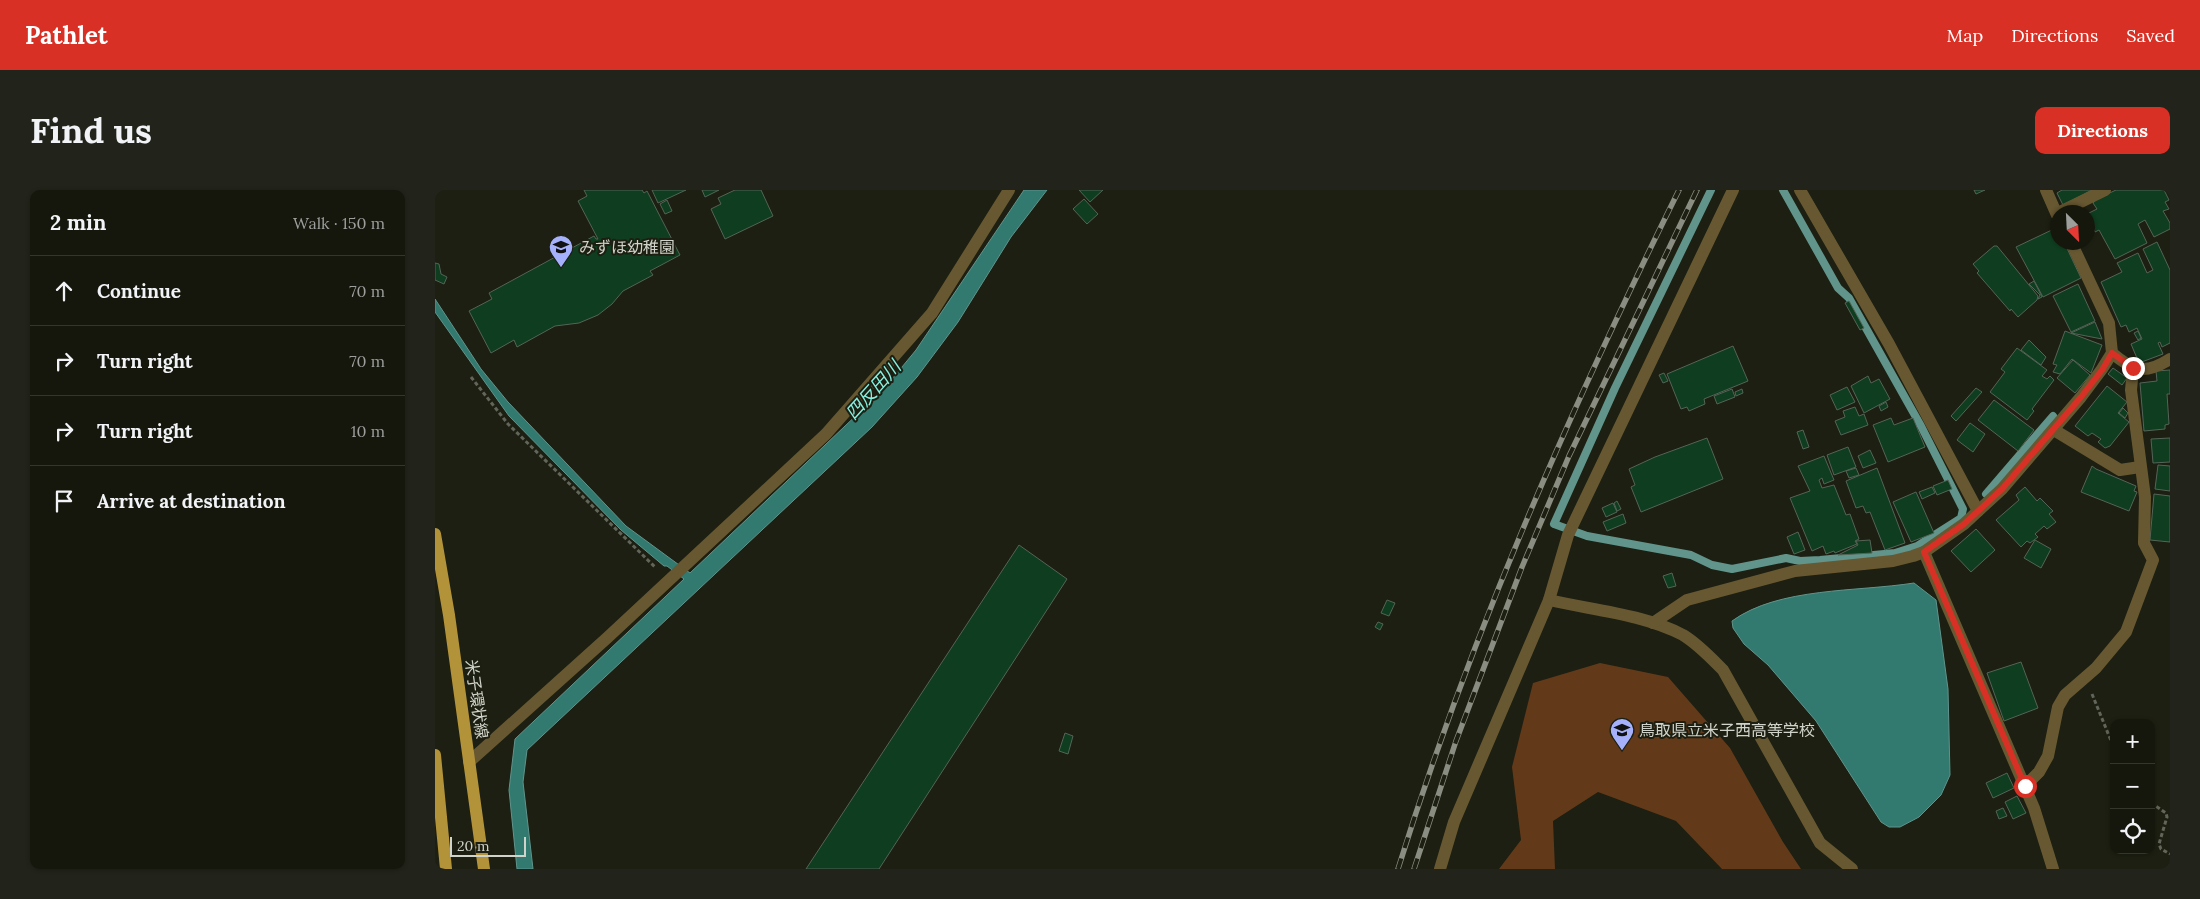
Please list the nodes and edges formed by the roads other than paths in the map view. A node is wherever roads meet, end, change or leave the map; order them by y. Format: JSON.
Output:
{"nodes":[{"id":1,"x":1009,"y":190,"type":"edge"},
{"id":2,"x":1733,"y":190,"type":"edge"},
{"id":3,"x":1800,"y":190,"type":"edge"},
{"id":4,"x":2046,"y":190,"type":"edge"},
{"id":5,"x":2105,"y":190,"type":"edge"},
{"id":6,"x":2054,"y":205,"type":"edge"},
{"id":7,"x":2076,"y":205,"type":"edge"},
{"id":8,"x":2075,"y":250,"type":"edge"},
{"id":9,"x":2112,"y":353,"type":"junction"},
{"id":10,"x":2170,"y":359,"type":"edge"},
{"id":11,"x":2133,"y":368,"type":"junction"},
{"id":12,"x":2054,"y":430,"type":"junction"},
{"id":13,"x":2140,"y":467,"type":"junction"},
{"id":14,"x":1977,"y":511,"type":"junction"},
{"id":15,"x":435,"y":534,"type":"edge"},
{"id":16,"x":1924,"y":552,"type":"junction"},
{"id":17,"x":1549,"y":600,"type":"junction"},
{"id":18,"x":1653,"y":622,"type":"junction"},
{"id":19,"x":435,"y":755,"type":"edge"},
{"id":20,"x":469,"y":762,"type":"junction"},
{"id":21,"x":2025,"y":786,"type":"junction"},
{"id":22,"x":446,"y":869,"type":"edge"},
{"id":23,"x":484,"y":869,"type":"edge"},
{"id":24,"x":1440,"y":869,"type":"edge"},
{"id":25,"x":1852,"y":869,"type":"edge"},
{"id":26,"x":2053,"y":869,"type":"edge"}],
"edges":[{"from":1,"to":20,"type":"street"},
{"from":2,"to":17,"type":"street"},
{"from":3,"to":14,"type":"street"},
{"from":4,"to":6,"type":"street"},
{"from":5,"to":7,"type":"street"},
{"from":8,"to":9,"type":"street"},
{"from":9,"to":11,"type":"street"},
{"from":9,"to":12,"type":"street"},
{"from":10,"to":11,"type":"street"},
{"from":11,"to":13,"type":"street"},
{"from":12,"to":13,"type":"street"},
{"from":12,"to":14,"type":"street"},
{"from":13,"to":21,"type":"street"},
{"from":14,"to":16,"type":"street"},
{"from":15,"to":20,"type":"main road","name":"米子環状線"},
{"from":16,"to":18,"type":"street"},
{"from":16,"to":21,"type":"street"},
{"from":17,"to":18,"type":"street"},
{"from":17,"to":24,"type":"street"},
{"from":18,"to":25,"type":"street"},
{"from":19,"to":22,"type":"main road"},
{"from":20,"to":23,"type":"main road","name":"米子環状線"},
{"from":21,"to":26,"type":"street"}]}
